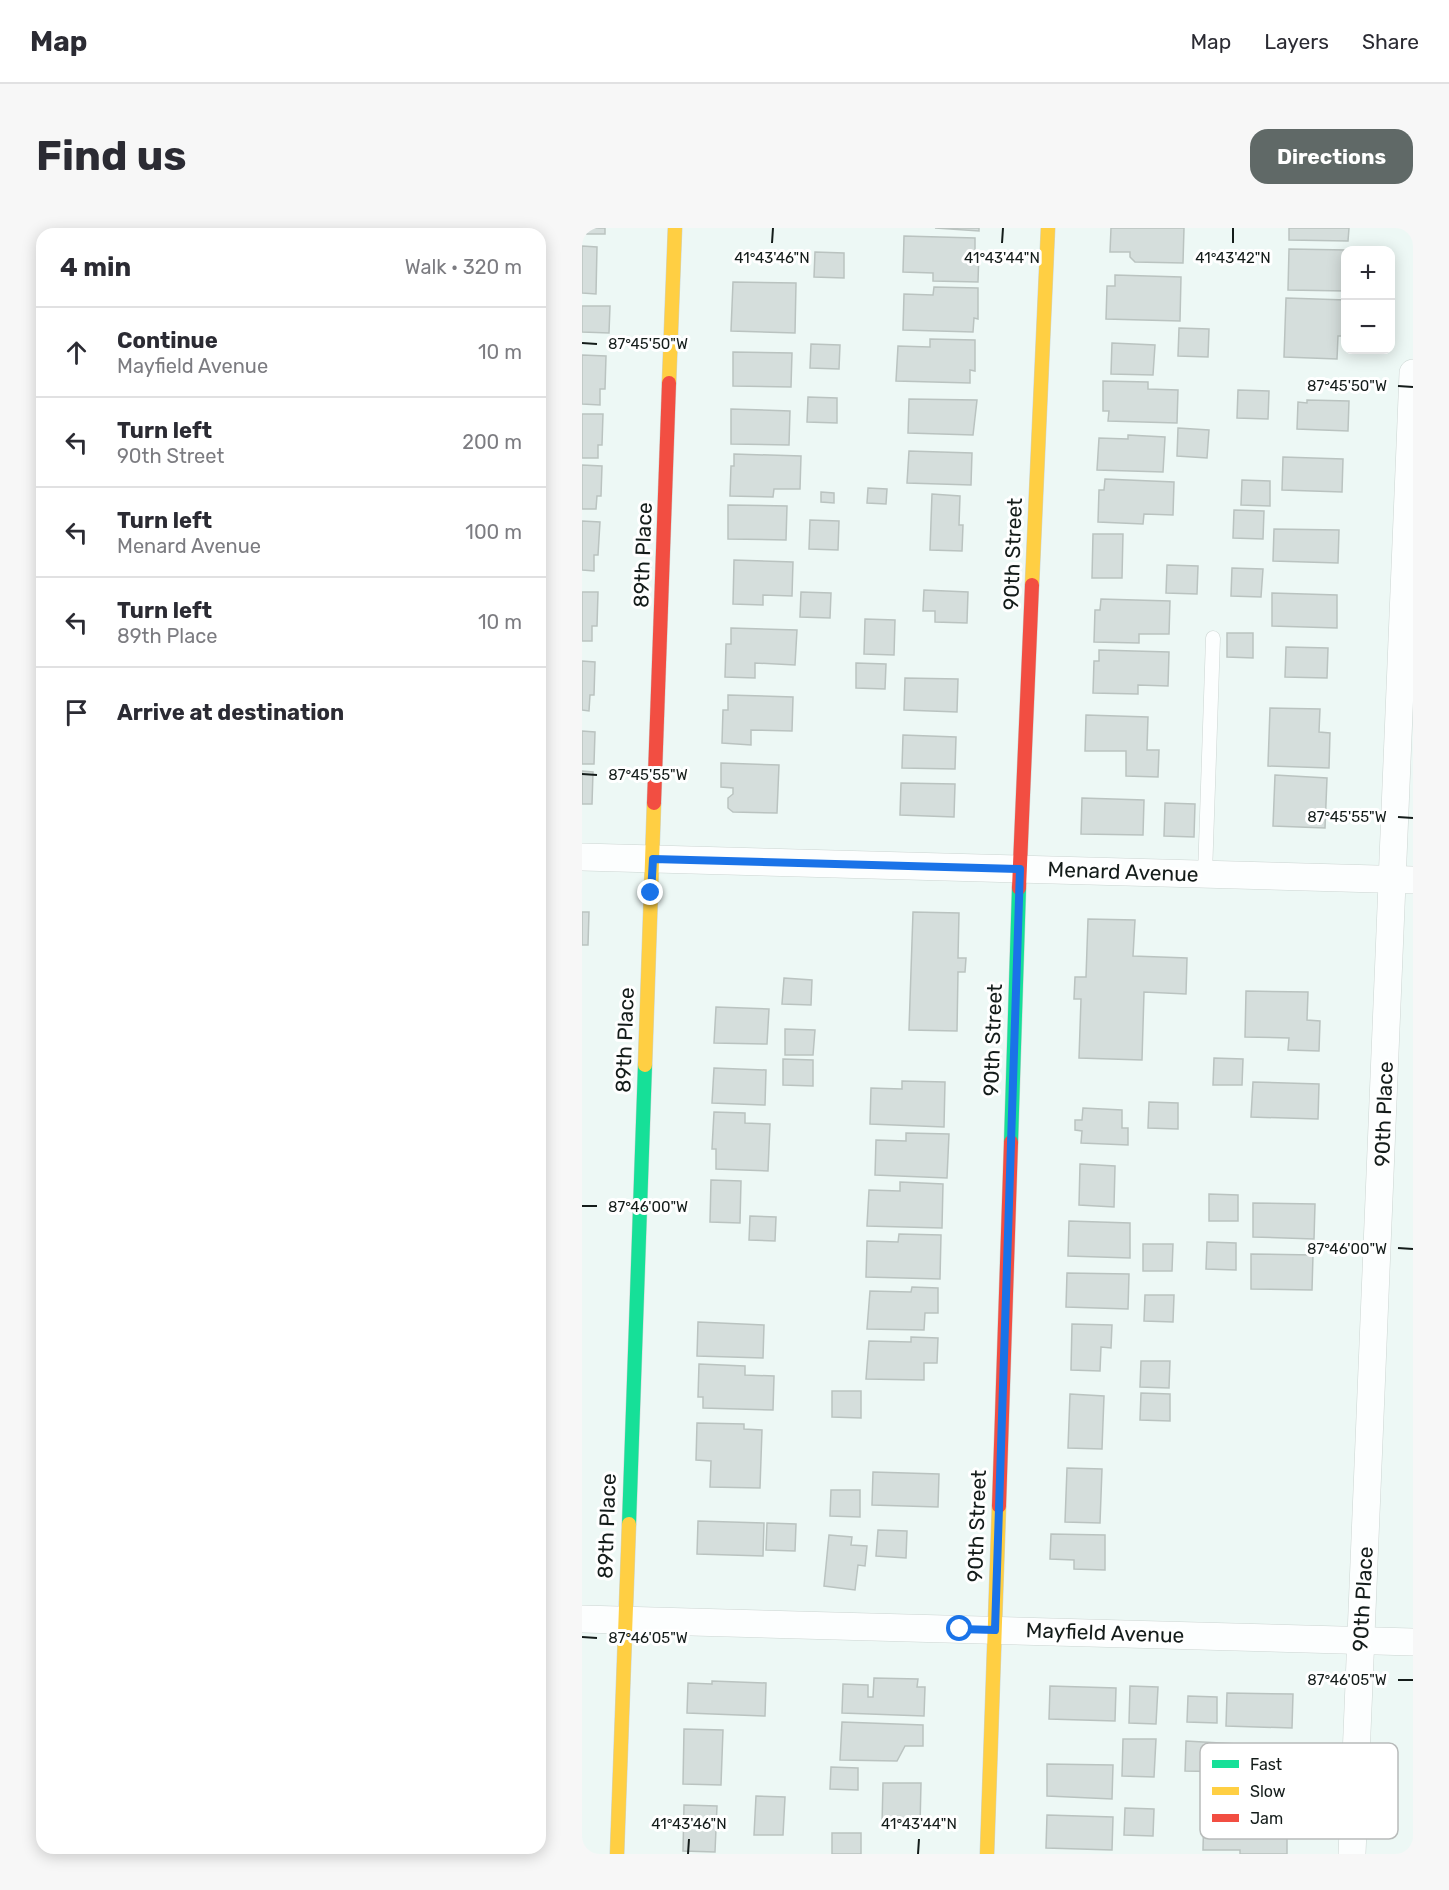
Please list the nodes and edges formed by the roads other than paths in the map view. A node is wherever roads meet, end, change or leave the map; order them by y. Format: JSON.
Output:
{"nodes":[{"id":1,"x":675,"y":228,"type":"edge"},
{"id":2,"x":1048,"y":228,"type":"edge"},
{"id":3,"x":1413,"y":373,"type":"edge"},
{"id":4,"x":1213,"y":638,"type":"dead end"},
{"id":5,"x":582,"y":857,"type":"edge"},
{"id":6,"x":653,"y":859,"type":"junction"},
{"id":7,"x":1020,"y":869,"type":"junction"},
{"id":8,"x":1205,"y":875,"type":"junction"},
{"id":9,"x":1403,"y":880,"type":"edge"},
{"id":10,"x":582,"y":1619,"type":"edge"},
{"id":11,"x":625,"y":1620,"type":"junction"},
{"id":12,"x":995,"y":1630,"type":"junction"},
{"id":13,"x":1361,"y":1640,"type":"junction"},
{"id":14,"x":1413,"y":1642,"type":"edge"},
{"id":15,"x":1357,"y":1743,"type":"edge"},
{"id":16,"x":1353,"y":1839,"type":"edge"},
{"id":17,"x":617,"y":1854,"type":"edge"},
{"id":18,"x":987,"y":1854,"type":"edge"},
{"id":19,"x":1352,"y":1854,"type":"edge"}],
"edges":[{"from":1,"to":6,"type":"street","name":"89th Place"},
{"from":2,"to":7,"type":"street","name":"90th Street"},
{"from":3,"to":9,"type":"street","name":"90th Place"},
{"from":4,"to":8,"type":"lane"},
{"from":5,"to":6,"type":"street","name":"Menard Avenue"},
{"from":6,"to":7,"type":"street","name":"Menard Avenue"},
{"from":6,"to":11,"type":"street","name":"89th Place"},
{"from":7,"to":8,"type":"street","name":"Menard Avenue"},
{"from":7,"to":12,"type":"street","name":"90th Street"},
{"from":8,"to":9,"type":"street","name":"Menard Avenue"},
{"from":9,"to":13,"type":"street","name":"90th Place"},
{"from":10,"to":11,"type":"street","name":"Mayfield Avenue"},
{"from":11,"to":12,"type":"street","name":"Mayfield Avenue"},
{"from":11,"to":17,"type":"street","name":"89th Place"},
{"from":12,"to":13,"type":"street","name":"Mayfield Avenue"},
{"from":12,"to":18,"type":"street","name":"90th Street"},
{"from":13,"to":14,"type":"street","name":"Mayfield Avenue"},
{"from":13,"to":15,"type":"street","name":"90th Place"},
{"from":16,"to":19,"type":"street","name":"90th Place"}]}
